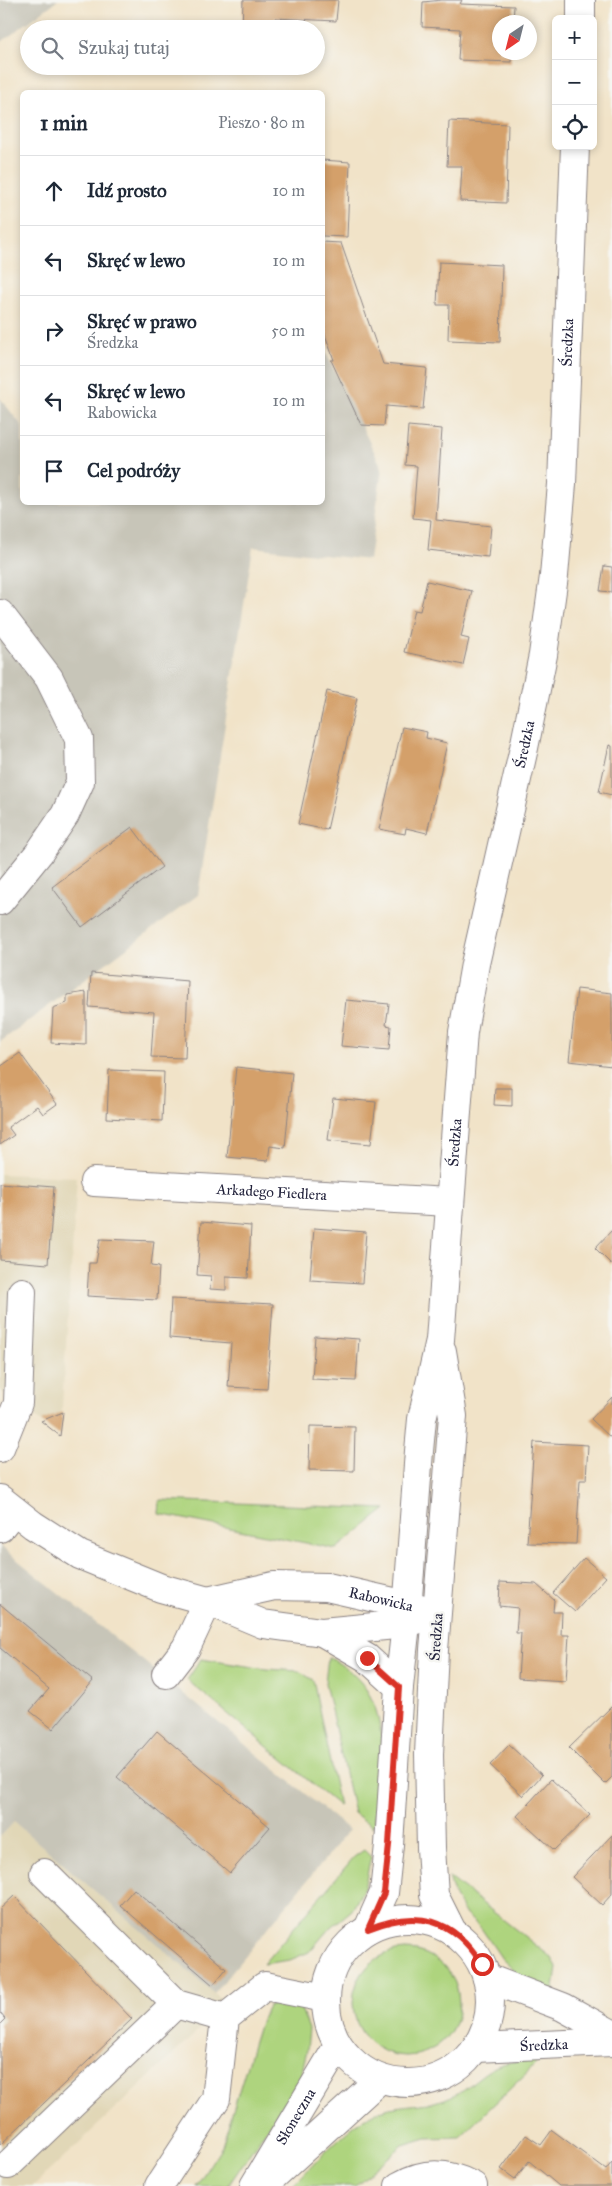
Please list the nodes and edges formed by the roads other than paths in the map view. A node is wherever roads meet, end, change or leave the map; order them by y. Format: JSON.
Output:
{"nodes":[{"id":1,"x":581,"y":0,"type":"edge"},
{"id":2,"x":580,"y":15,"type":"edge"},
{"id":3,"x":576,"y":150,"type":"edge"},
{"id":4,"x":0,"y":614,"type":"edge"},
{"id":5,"x":0,"y":901,"type":"edge"},
{"id":6,"x":94,"y":1182,"type":"dead end"},
{"id":7,"x":449,"y":1202,"type":"junction"},
{"id":8,"x":22,"y":1292,"type":"dead end"},
{"id":9,"x":440,"y":1340,"type":"junction"},
{"id":10,"x":0,"y":1448,"type":"edge"},
{"id":11,"x":5,"y":1512,"type":"edge"},
{"id":12,"x":208,"y":1601,"type":"junction"},
{"id":13,"x":438,"y":1612,"type":"junction"},
{"id":14,"x":406,"y":1615,"type":"junction"},
{"id":15,"x":322,"y":1632,"type":"junction"},
{"id":16,"x":166,"y":1674,"type":"dead end"},
{"id":17,"x":399,"y":1687,"type":"junction"},
{"id":18,"x":44,"y":1873,"type":"dead end"},
{"id":19,"x":368,"y":1929,"type":"junction"},
{"id":20,"x":452,"y":1931,"type":"junction"},
{"id":21,"x":487,"y":1978,"type":"junction"},
{"id":22,"x":325,"y":1998,"type":"junction"},
{"id":23,"x":176,"y":2004,"type":"junction"},
{"id":24,"x":225,"y":2018,"type":"junction"},
{"id":25,"x":612,"y":2034,"type":"edge"},
{"id":26,"x":612,"y":2042,"type":"edge"},
{"id":27,"x":338,"y":2046,"type":"junction"},
{"id":28,"x":476,"y":2048,"type":"junction"},
{"id":29,"x":380,"y":2079,"type":"junction"},
{"id":30,"x":8,"y":2165,"type":"dead end"},
{"id":31,"x":159,"y":2186,"type":"edge"},
{"id":32,"x":254,"y":2186,"type":"edge"},
{"id":33,"x":262,"y":2186,"type":"edge"},
{"id":34,"x":399,"y":2186,"type":"edge"},
{"id":35,"x":473,"y":2186,"type":"edge"}],
"edges":[{"from":1,"to":2,"type":"street"},
{"from":3,"to":7,"type":"street","name":"Średzka"},
{"from":4,"to":5,"type":"street"},
{"from":6,"to":7,"type":"street","name":"Arkadego Fiedlera"},
{"from":7,"to":9,"type":"street","name":"Średzka"},
{"from":8,"to":10,"type":"street"},
{"from":9,"to":13,"type":"street","name":"Średzka"},
{"from":9,"to":14,"type":"street","name":"Średzka"},
{"from":11,"to":12,"type":"street","name":"Rabowicka"},
{"from":12,"to":14,"type":"street","name":"Rabowicka"},
{"from":12,"to":15,"type":"street","name":"Rabowicka"},
{"from":12,"to":16,"type":"street"},
{"from":13,"to":14,"type":"street","name":"Rabowicka"},
{"from":13,"to":20,"type":"street","name":"Średzka"},
{"from":14,"to":15,"type":"street","name":"Rabowicka"},
{"from":14,"to":17,"type":"street","name":"Średzka"},
{"from":15,"to":17,"type":"street","name":"Rabowicka"},
{"from":17,"to":19,"type":"street","name":"Średzka"},
{"from":18,"to":23,"type":"street"},
{"from":19,"to":20,"type":"street"},
{"from":19,"to":22,"type":"street"},
{"from":20,"to":21,"type":"street"},
{"from":21,"to":25,"type":"street"},
{"from":21,"to":28,"type":"street"},
{"from":22,"to":24,"type":"street"},
{"from":22,"to":27,"type":"street"},
{"from":23,"to":24,"type":"street"},
{"from":23,"to":30,"type":"street"},
{"from":24,"to":31,"type":"street"},
{"from":26,"to":28,"type":"street","name":"Średzka"},
{"from":27,"to":29,"type":"street"},
{"from":27,"to":32,"type":"street","name":"Słoneczna"},
{"from":28,"to":29,"type":"street"},
{"from":29,"to":33,"type":"street","name":"Słoneczna"},
{"from":34,"to":35,"type":"street"}]}
